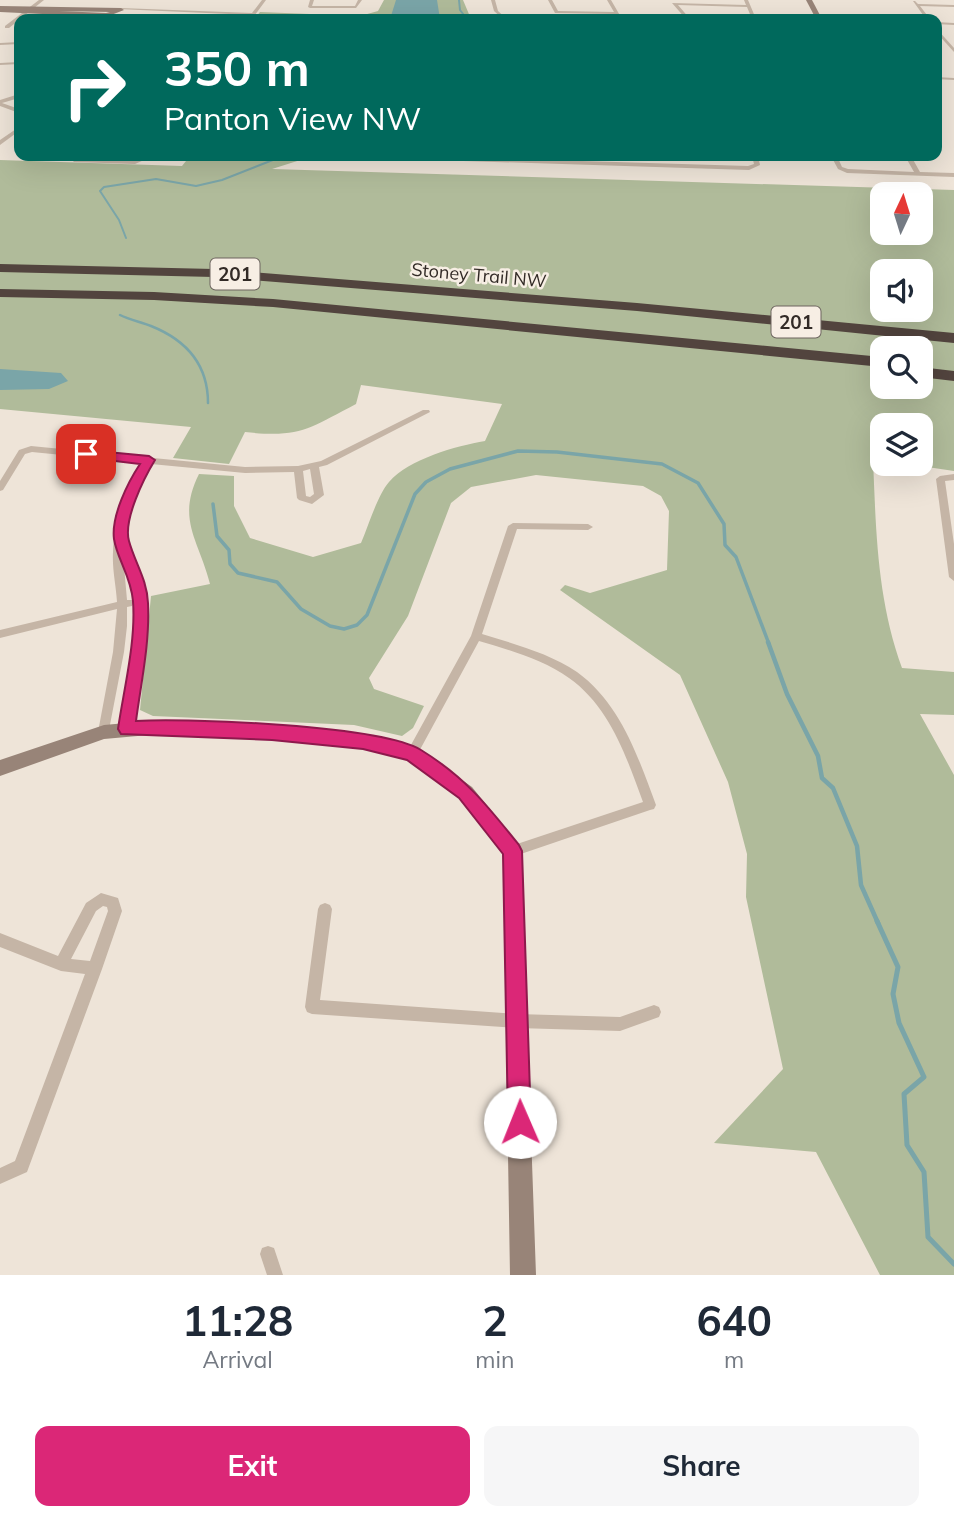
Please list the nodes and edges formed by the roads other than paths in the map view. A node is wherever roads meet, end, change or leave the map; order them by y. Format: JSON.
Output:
{"nodes":[{"id":1,"x":42,"y":0,"type":"edge"},
{"id":2,"x":121,"y":0,"type":"edge"},
{"id":3,"x":264,"y":0,"type":"edge"},
{"id":4,"x":310,"y":0,"type":"edge"},
{"id":5,"x":360,"y":0,"type":"edge"},
{"id":6,"x":550,"y":0,"type":"edge"},
{"id":7,"x":609,"y":0,"type":"edge"},
{"id":8,"x":949,"y":0,"type":"edge"},
{"id":9,"x":673,"y":2,"type":"edge"},
{"id":10,"x":915,"y":2,"type":"edge"},
{"id":11,"x":747,"y":3,"type":"edge"},
{"id":12,"x":954,"y":6,"type":"edge"},
{"id":13,"x":0,"y":9,"type":"edge"},
{"id":14,"x":29,"y":10,"type":"junction"},
{"id":15,"x":112,"y":11,"type":"junction"},
{"id":16,"x":154,"y":12,"type":"joint"},
{"id":17,"x":204,"y":13,"type":"joint"},
{"id":18,"x":616,"y":13,"type":"joint"},
{"id":19,"x":24,"y":14,"type":"edge"},
{"id":20,"x":75,"y":14,"type":"edge"},
{"id":21,"x":104,"y":14,"type":"edge"},
{"id":22,"x":216,"y":14,"type":"edge"},
{"id":23,"x":253,"y":14,"type":"edge"},
{"id":24,"x":14,"y":22,"type":"edge"},
{"id":25,"x":0,"y":27,"type":"edge"},
{"id":26,"x":7,"y":27,"type":"junction"},
{"id":27,"x":14,"y":27,"type":"edge"},
{"id":28,"x":942,"y":34,"type":"edge"},
{"id":29,"x":954,"y":51,"type":"edge"},
{"id":30,"x":104,"y":161,"type":"edge"},
{"id":31,"x":138,"y":161,"type":"edge"},
{"id":32,"x":608,"y":161,"type":"edge"},
{"id":33,"x":675,"y":161,"type":"edge"},
{"id":34,"x":756,"y":161,"type":"edge"},
{"id":35,"x":836,"y":161,"type":"edge"},
{"id":36,"x":911,"y":161,"type":"edge"},
{"id":37,"x":676,"y":166,"type":"junction"},
{"id":38,"x":918,"y":174,"type":"junction"},
{"id":39,"x":954,"y":175,"type":"edge"},
{"id":40,"x":0,"y":256,"type":"edge"},
{"id":41,"x":0,"y":268,"type":"edge"},
{"id":42,"x":0,"y":293,"type":"edge"},
{"id":43,"x":469,"y":293,"type":"junction"},
{"id":44,"x":0,"y":300,"type":"edge"},
{"id":45,"x":637,"y":307,"type":"junction"},
{"id":46,"x":332,"y":309,"type":"junction"},
{"id":47,"x":954,"y":331,"type":"edge"},
{"id":48,"x":954,"y":338,"type":"edge"},
{"id":49,"x":870,"y":364,"type":"edge"},
{"id":50,"x":933,"y":367,"type":"edge"},
{"id":51,"x":954,"y":369,"type":"edge"},
{"id":52,"x":933,"y":374,"type":"edge"},
{"id":53,"x":954,"y":376,"type":"edge"},
{"id":54,"x":426,"y":412,"type":"dead end"},
{"id":55,"x":149,"y":460,"type":"junction"},
{"id":56,"x":314,"y":466,"type":"junction"},
{"id":57,"x":298,"y":469,"type":"junction"},
{"id":58,"x":954,"y":477,"type":"edge"},
{"id":59,"x":0,"y":488,"type":"edge"},
{"id":60,"x":588,"y":527,"type":"dead end"},
{"id":61,"x":121,"y":540,"type":"junction"},
{"id":62,"x":954,"y":577,"type":"edge"},
{"id":63,"x":141,"y":600,"type":"junction"},
{"id":64,"x":123,"y":604,"type":"junction"},
{"id":65,"x":0,"y":634,"type":"edge"},
{"id":66,"x":476,"y":635,"type":"junction"},
{"id":67,"x":127,"y":729,"type":"junction"},
{"id":68,"x":104,"y":732,"type":"junction"},
{"id":69,"x":412,"y":754,"type":"junction"},
{"id":70,"x":1,"y":769,"type":"edge"},
{"id":71,"x":512,"y":851,"type":"junction"},
{"id":72,"x":325,"y":909,"type":"dead end"},
{"id":73,"x":0,"y":940,"type":"edge"},
{"id":74,"x":61,"y":964,"type":"junction"},
{"id":75,"x":95,"y":969,"type":"junction"},
{"id":76,"x":654,"y":1012,"type":"dead end"},
{"id":77,"x":517,"y":1021,"type":"junction"},
{"id":78,"x":0,"y":1176,"type":"edge"},
{"id":79,"x":268,"y":1254,"type":"dead end"},
{"id":80,"x":275,"y":1275,"type":"edge"},
{"id":81,"x":523,"y":1275,"type":"edge"}],
"edges":[{"from":1,"to":14,"type":"street"},
{"from":2,"to":15,"type":"street"},
{"from":2,"to":15,"type":"street"},
{"from":3,"to":23,"type":"street"},
{"from":4,"to":5,"type":"street"},
{"from":6,"to":18,"type":"street"},
{"from":7,"to":18,"type":"street"},
{"from":8,"to":12,"type":"street"},
{"from":9,"to":11,"type":"street"},
{"from":10,"to":12,"type":"street"},
{"from":13,"to":14,"type":"street"},
{"from":14,"to":15,"type":"street"},
{"from":14,"to":19,"type":"street"},
{"from":14,"to":20,"type":"street"},
{"from":15,"to":16,"type":"street"},
{"from":15,"to":21,"type":"street"},
{"from":16,"to":17,"type":"street"},
{"from":17,"to":22,"type":"street"},
{"from":24,"to":26,"type":"street"},
{"from":25,"to":26,"type":"street"},
{"from":26,"to":27,"type":"street"},
{"from":28,"to":29,"type":"street"},
{"from":30,"to":31,"type":"street"},
{"from":32,"to":37,"type":"street"},
{"from":33,"to":37,"type":"street"},
{"from":34,"to":37,"type":"street"},
{"from":35,"to":38,"type":"street"},
{"from":36,"to":38,"type":"street"},
{"from":38,"to":39,"type":"street"},
{"from":40,"to":43,"type":"highway"},
{"from":41,"to":43,"type":"highway","name":"Stoney Trail NW","number":"201"},
{"from":42,"to":46,"type":"highway","number":"201"},
{"from":43,"to":45,"type":"highway","name":"Stoney Trail NW","number":"201"},
{"from":44,"to":46,"type":"highway"},
{"from":45,"to":47,"type":"highway"},
{"from":45,"to":48,"type":"highway","name":"Stoney Trail NW","number":"201"},
{"from":46,"to":49,"type":"highway","number":"201"},
{"from":50,"to":51,"type":"highway"},
{"from":52,"to":53,"type":"highway"},
{"from":54,"to":56,"type":"street"},
{"from":55,"to":57,"type":"street"},
{"from":55,"to":59,"type":"street"},
{"from":55,"to":61,"type":"street"},
{"from":56,"to":57,"type":"street"},
{"from":56,"to":57,"type":"street"},
{"from":58,"to":62,"type":"street"},
{"from":60,"to":66,"type":"street"},
{"from":61,"to":63,"type":"street"},
{"from":61,"to":64,"type":"street"},
{"from":63,"to":64,"type":"street"},
{"from":63,"to":67,"type":"street"},
{"from":64,"to":65,"type":"street"},
{"from":64,"to":68,"type":"street"},
{"from":66,"to":69,"type":"street"},
{"from":66,"to":71,"type":"street"},
{"from":67,"to":68,"type":"street"},
{"from":67,"to":69,"type":"street"},
{"from":68,"to":70,"type":"street"},
{"from":69,"to":71,"type":"street"},
{"from":71,"to":77,"type":"street"},
{"from":72,"to":77,"type":"street"},
{"from":73,"to":74,"type":"street"},
{"from":74,"to":75,"type":"street"},
{"from":74,"to":75,"type":"street"},
{"from":75,"to":78,"type":"street"},
{"from":76,"to":77,"type":"street"},
{"from":77,"to":81,"type":"street"},
{"from":79,"to":80,"type":"street"}]}
